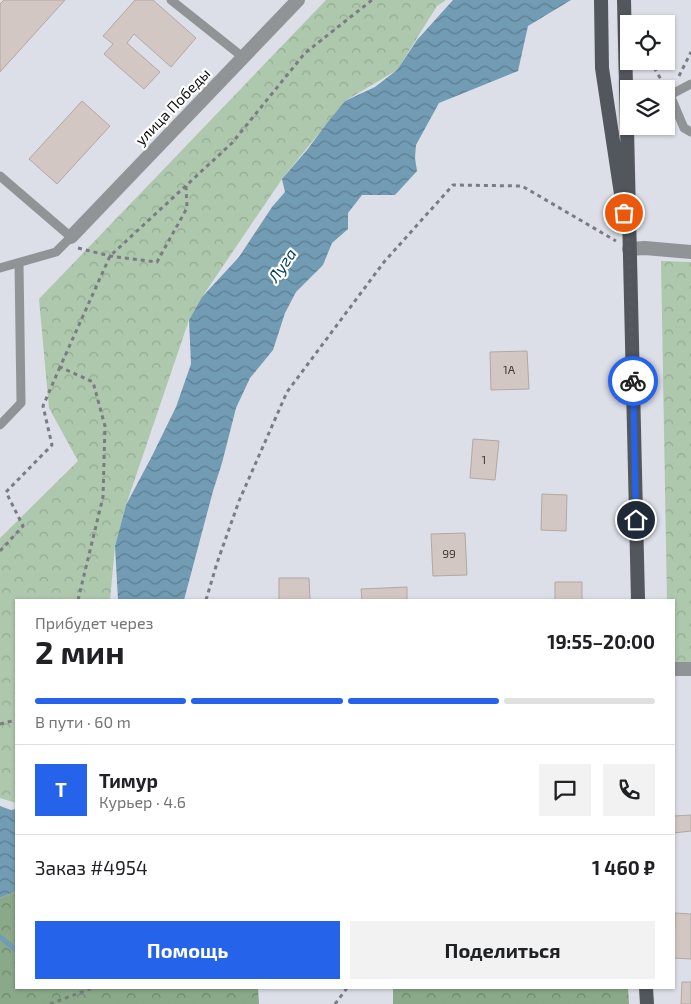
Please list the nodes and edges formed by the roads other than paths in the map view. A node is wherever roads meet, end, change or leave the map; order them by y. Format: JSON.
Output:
{"nodes":[{"id":1,"x":171,"y":0,"type":"edge"},
{"id":2,"x":298,"y":0,"type":"edge"},
{"id":3,"x":601,"y":0,"type":"edge"},
{"id":4,"x":624,"y":0,"type":"edge"},
{"id":5,"x":244,"y":58,"type":"junction"},
{"id":6,"x":691,"y":84,"type":"edge"},
{"id":7,"x":675,"y":90,"type":"edge"},
{"id":8,"x":675,"y":108,"type":"edge"},
{"id":9,"x":691,"y":132,"type":"edge"},
{"id":10,"x":0,"y":176,"type":"edge"},
{"id":11,"x":67,"y":241,"type":"junction"},
{"id":12,"x":629,"y":249,"type":"junction"},
{"id":13,"x":691,"y":252,"type":"edge"},
{"id":14,"x":19,"y":262,"type":"junction"},
{"id":15,"x":0,"y":268,"type":"edge"},
{"id":16,"x":0,"y":425,"type":"edge"},
{"id":17,"x":638,"y":599,"type":"edge"},
{"id":18,"x":675,"y":669,"type":"edge"},
{"id":19,"x":691,"y":669,"type":"edge"},
{"id":20,"x":646,"y":989,"type":"edge"},
{"id":21,"x":647,"y":1004,"type":"edge"}],
"edges":[{"from":1,"to":5,"type":"lane"},
{"from":2,"to":5,"type":"street","name":"улица Победы"},
{"from":3,"to":12,"type":"main road"},
{"from":4,"to":12,"type":"main road"},
{"from":5,"to":11,"type":"street","name":"улица Победы"},
{"from":6,"to":7,"type":"lane"},
{"from":8,"to":9,"type":"lane"},
{"from":10,"to":11,"type":"lane"},
{"from":11,"to":14,"type":"lane"},
{"from":12,"to":13,"type":"street"},
{"from":12,"to":17,"type":"main road"},
{"from":14,"to":15,"type":"lane"},
{"from":14,"to":16,"type":"lane"},
{"from":18,"to":19,"type":"street"},
{"from":20,"to":21,"type":"main road"}]}
